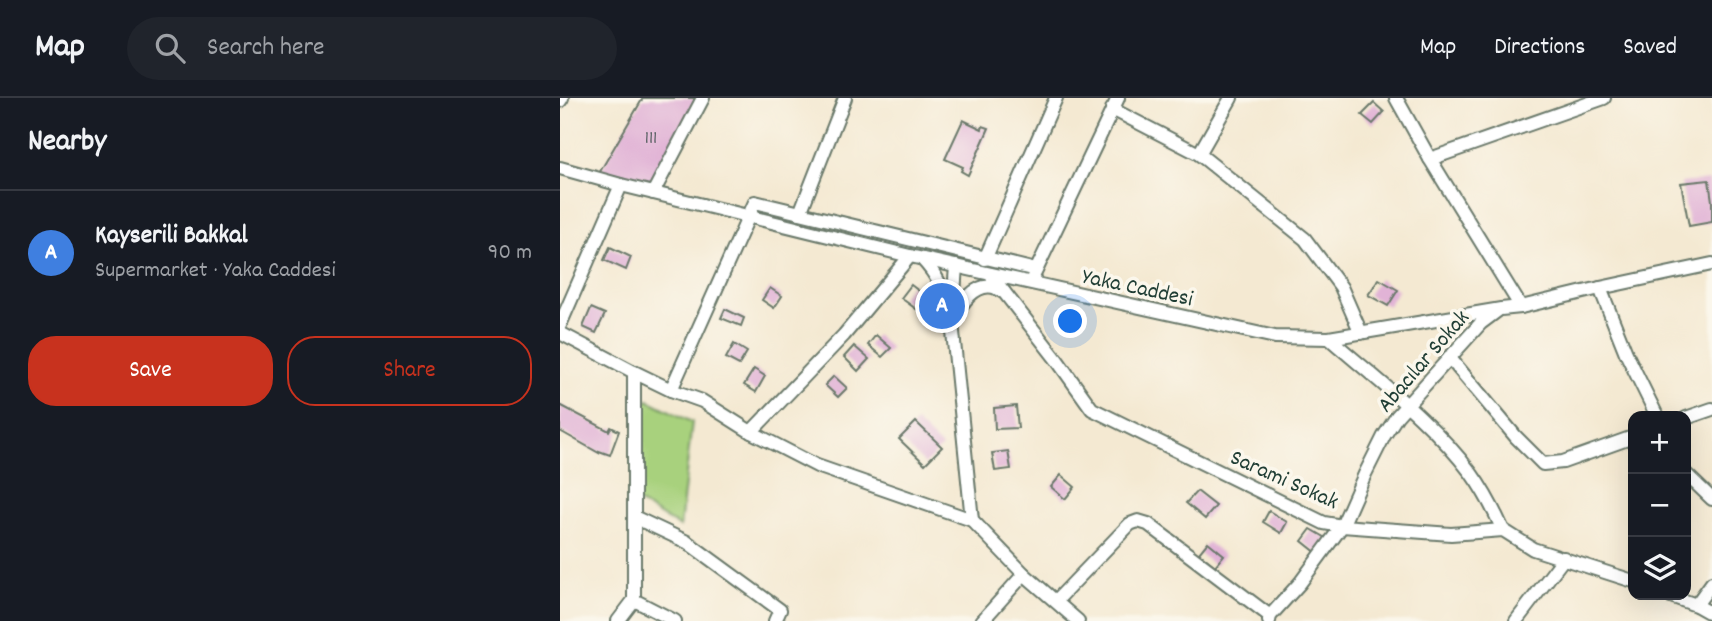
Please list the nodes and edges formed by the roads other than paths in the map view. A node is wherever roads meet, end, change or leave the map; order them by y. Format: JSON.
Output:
{"nodes":[{"id":1,"x":703,"y":98,"type":"edge"},
{"id":2,"x":845,"y":98,"type":"edge"},
{"id":3,"x":1056,"y":98,"type":"edge"},
{"id":4,"x":1231,"y":98,"type":"edge"},
{"id":5,"x":1396,"y":98,"type":"edge"},
{"id":6,"x":1604,"y":98,"type":"edge"},
{"id":7,"x":1115,"y":103,"type":"edge"},
{"id":8,"x":1199,"y":154,"type":"junction"},
{"id":9,"x":1430,"y":159,"type":"junction"},
{"id":10,"x":560,"y":168,"type":"edge"},
{"id":11,"x":621,"y":185,"type":"junction"},
{"id":12,"x":653,"y":193,"type":"junction"},
{"id":13,"x":800,"y":213,"type":"junction"},
{"id":14,"x":748,"y":216,"type":"junction"},
{"id":15,"x":916,"y":257,"type":"junction"},
{"id":16,"x":985,"y":259,"type":"junction"},
{"id":17,"x":1712,"y":264,"type":"edge"},
{"id":18,"x":956,"y":266,"type":"junction"},
{"id":19,"x":1036,"y":270,"type":"junction"},
{"id":20,"x":989,"y":274,"type":"junction"},
{"id":21,"x":1030,"y":284,"type":"junction"},
{"id":22,"x":1600,"y":288,"type":"junction"},
{"id":23,"x":1006,"y":293,"type":"junction"},
{"id":24,"x":1521,"y":307,"type":"junction"},
{"id":25,"x":1501,"y":309,"type":"junction"},
{"id":26,"x":1449,"y":318,"type":"junction"},
{"id":27,"x":953,"y":322,"type":"junction"},
{"id":28,"x":560,"y":325,"type":"edge"},
{"id":29,"x":560,"y":333,"type":"edge"},
{"id":30,"x":1361,"y":333,"type":"junction"},
{"id":31,"x":1329,"y":338,"type":"junction"},
{"id":32,"x":1454,"y":352,"type":"junction"},
{"id":33,"x":634,"y":372,"type":"junction"},
{"id":34,"x":671,"y":390,"type":"junction"},
{"id":35,"x":1407,"y":406,"type":"junction"},
{"id":36,"x":1712,"y":409,"type":"edge"},
{"id":37,"x":1655,"y":411,"type":"edge"},
{"id":38,"x":1691,"y":416,"type":"edge"},
{"id":39,"x":751,"y":432,"type":"junction"},
{"id":40,"x":1628,"y":439,"type":"edge"},
{"id":41,"x":1691,"y":479,"type":"edge"},
{"id":42,"x":1712,"y":499,"type":"edge"},
{"id":43,"x":634,"y":517,"type":"junction"},
{"id":44,"x":972,"y":520,"type":"junction"},
{"id":45,"x":1342,"y":526,"type":"junction"},
{"id":46,"x":1503,"y":530,"type":"junction"},
{"id":47,"x":1564,"y":558,"type":"junction"},
{"id":48,"x":1024,"y":574,"type":"junction"},
{"id":49,"x":1628,"y":579,"type":"edge"},
{"id":50,"x":1712,"y":583,"type":"edge"},
{"id":51,"x":634,"y":600,"type":"junction"},
{"id":52,"x":1682,"y":600,"type":"edge"},
{"id":53,"x":1056,"y":601,"type":"junction"},
{"id":54,"x":1696,"y":605,"type":"junction"},
{"id":55,"x":1712,"y":614,"type":"edge"},
{"id":56,"x":1270,"y":619,"type":"edge"},
{"id":57,"x":618,"y":621,"type":"edge"},
{"id":58,"x":675,"y":621,"type":"edge"},
{"id":59,"x":775,"y":621,"type":"edge"},
{"id":60,"x":982,"y":621,"type":"edge"},
{"id":61,"x":1078,"y":621,"type":"edge"},
{"id":62,"x":1516,"y":621,"type":"edge"}],
"edges":[{"from":1,"to":12,"type":"street"},
{"from":2,"to":13,"type":"street"},
{"from":3,"to":16,"type":"street"},
{"from":4,"to":8,"type":"street"},
{"from":5,"to":9,"type":"street"},
{"from":6,"to":9,"type":"street"},
{"from":7,"to":8,"type":"street"},
{"from":7,"to":19,"type":"street"},
{"from":8,"to":30,"type":"street"},
{"from":9,"to":24,"type":"street"},
{"from":10,"to":11,"type":"street","name":"Yaka Caddesi"},
{"from":11,"to":12,"type":"street","name":"Yaka Caddesi"},
{"from":11,"to":28,"type":"street"},
{"from":12,"to":14,"type":"street","name":"Yaka Caddesi"},
{"from":13,"to":14,"type":"street"},
{"from":13,"to":16,"type":"street"},
{"from":14,"to":15,"type":"street","name":"Yaka Caddesi"},
{"from":14,"to":34,"type":"street"},
{"from":15,"to":18,"type":"street","name":"Yaka Caddesi"},
{"from":15,"to":27,"type":"street"},
{"from":15,"to":39,"type":"street"},
{"from":16,"to":19,"type":"street"},
{"from":17,"to":22,"type":"street","name":"Yaka Caddesi"},
{"from":18,"to":20,"type":"street","name":"Yaka Caddesi"},
{"from":18,"to":27,"type":"street"},
{"from":19,"to":21,"type":"street"},
{"from":20,"to":21,"type":"street","name":"Yaka Caddesi"},
{"from":20,"to":23,"type":"street","name":"Sarami Sokak"},
{"from":21,"to":31,"type":"street","name":"Yaka Caddesi"},
{"from":22,"to":24,"type":"street","name":"Yaka Caddesi"},
{"from":22,"to":37,"type":"street"},
{"from":23,"to":27,"type":"street"},
{"from":23,"to":45,"type":"street","name":"Sarami Sokak"},
{"from":24,"to":25,"type":"street","name":"Yaka Caddesi"},
{"from":25,"to":26,"type":"street","name":"Yaka Caddesi"},
{"from":25,"to":32,"type":"street","name":"Abacılar Sokak"},
{"from":26,"to":30,"type":"street","name":"Yaka Caddesi"},
{"from":26,"to":32,"type":"street"},
{"from":27,"to":44,"type":"street"},
{"from":29,"to":33,"type":"street"},
{"from":30,"to":31,"type":"street","name":"Yaka Caddesi"},
{"from":31,"to":35,"type":"street"},
{"from":32,"to":35,"type":"street","name":"Abacılar Sokak"},
{"from":32,"to":40,"type":"street"},
{"from":33,"to":34,"type":"street"},
{"from":33,"to":43,"type":"street"},
{"from":34,"to":39,"type":"street"},
{"from":35,"to":45,"type":"street","name":"Abacılar Sokak"},
{"from":35,"to":46,"type":"street"},
{"from":36,"to":38,"type":"street"},
{"from":39,"to":44,"type":"street"},
{"from":41,"to":42,"type":"street"},
{"from":43,"to":51,"type":"street"},
{"from":43,"to":59,"type":"street"},
{"from":44,"to":48,"type":"street"},
{"from":45,"to":46,"type":"street","name":"Sarami Sokak"},
{"from":45,"to":56,"type":"street","name":"Abacılar Sokak"},
{"from":46,"to":47,"type":"street"},
{"from":47,"to":49,"type":"street"},
{"from":47,"to":62,"type":"street"},
{"from":48,"to":53,"type":"street"},
{"from":48,"to":60,"type":"street"},
{"from":50,"to":54,"type":"street"},
{"from":51,"to":57,"type":"street"},
{"from":51,"to":58,"type":"street"},
{"from":52,"to":54,"type":"street"},
{"from":53,"to":56,"type":"street"},
{"from":53,"to":61,"type":"street"},
{"from":54,"to":55,"type":"street"}]}
